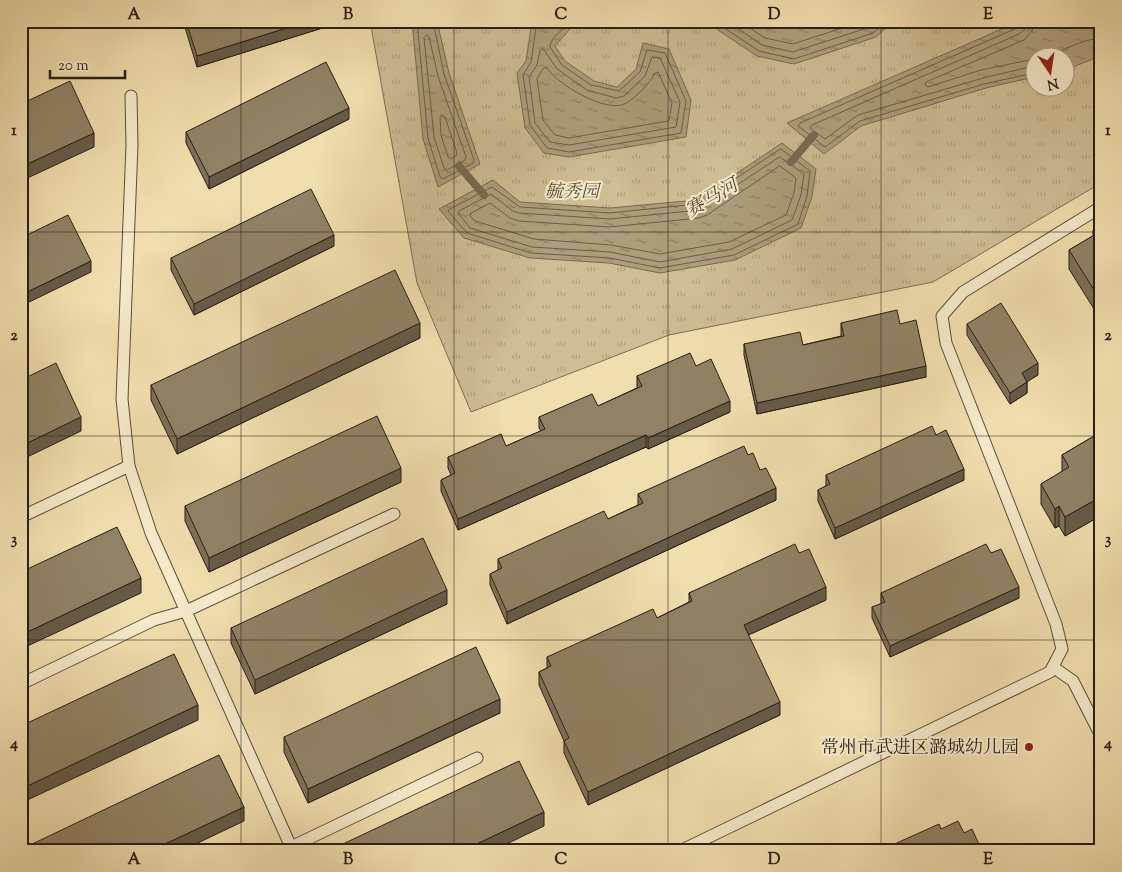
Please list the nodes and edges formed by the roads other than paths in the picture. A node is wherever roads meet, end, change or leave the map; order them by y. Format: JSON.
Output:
{"nodes":[{"id":1,"x":131,"y":96,"type":"dead end"},
{"id":2,"x":1101,"y":207,"type":"edge"},
{"id":3,"x":129,"y":466,"type":"junction"},
{"id":4,"x":394,"y":514,"type":"dead end"},
{"id":5,"x":21,"y":517,"type":"edge"},
{"id":6,"x":186,"y":611,"type":"junction"},
{"id":7,"x":1053,"y":667,"type":"junction"},
{"id":8,"x":21,"y":684,"type":"edge"},
{"id":9,"x":1101,"y":736,"type":"edge"},
{"id":10,"x":477,"y":758,"type":"dead end"},
{"id":11,"x":291,"y":847,"type":"junction"},
{"id":12,"x":278,"y":851,"type":"edge"},
{"id":13,"x":680,"y":851,"type":"edge"}],
"edges":[{"from":1,"to":3,"type":"lane"},
{"from":2,"to":7,"type":"lane"},
{"from":3,"to":5,"type":"lane"},
{"from":3,"to":6,"type":"lane"},
{"from":4,"to":6,"type":"lane"},
{"from":6,"to":8,"type":"lane"},
{"from":6,"to":11,"type":"lane"},
{"from":7,"to":9,"type":"lane"},
{"from":7,"to":13,"type":"lane"},
{"from":10,"to":11,"type":"lane"},
{"from":11,"to":12,"type":"lane"}]}
